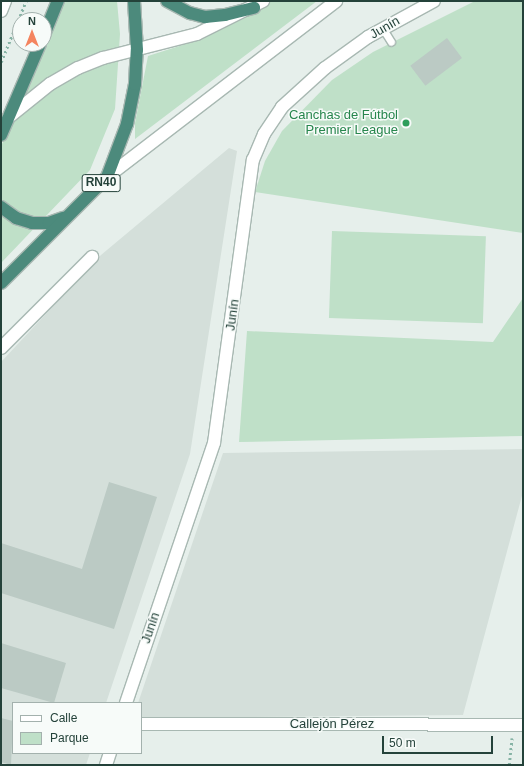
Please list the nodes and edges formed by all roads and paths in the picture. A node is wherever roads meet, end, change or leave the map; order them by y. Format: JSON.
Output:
{"nodes":[{"id":1,"x":5,"y":1,"type":"edge"},
{"id":2,"x":26,"y":1,"type":"edge"},
{"id":3,"x":58,"y":1,"type":"edge"},
{"id":4,"x":134,"y":1,"type":"edge"},
{"id":5,"x":168,"y":1,"type":"edge"},
{"id":6,"x":336,"y":1,"type":"edge"},
{"id":7,"x":434,"y":1,"type":"edge"},
{"id":8,"x":258,"y":4,"type":"edge"},
{"id":9,"x":1,"y":11,"type":"edge"},
{"id":10,"x":52,"y":16,"type":"edge"},
{"id":11,"x":383,"y":28,"type":"junction"},
{"id":12,"x":390,"y":42,"type":"dead end"},
{"id":13,"x":137,"y":50,"type":"junction"},
{"id":14,"x":37,"y":52,"type":"edge"},
{"id":15,"x":1,"y":62,"type":"edge"},
{"id":16,"x":9,"y":117,"type":"junction"},
{"id":17,"x":1,"y":135,"type":"edge"},
{"id":18,"x":107,"y":177,"type":"junction"},
{"id":19,"x":1,"y":207,"type":"edge"},
{"id":20,"x":66,"y":217,"type":"junction"},
{"id":21,"x":92,"y":257,"type":"dead end"},
{"id":22,"x":1,"y":283,"type":"edge"},
{"id":23,"x":1,"y":348,"type":"edge"},
{"id":24,"x":126,"y":702,"type":"edge"},
{"id":25,"x":142,"y":724,"type":"edge"},
{"id":26,"x":518,"y":725,"type":"edge"},
{"id":27,"x":110,"y":754,"type":"edge"},
{"id":28,"x":106,"y":765,"type":"edge"},
{"id":29,"x":509,"y":765,"type":"edge"}],
"edges":[{"from":1,"to":9,"type":"street"},
{"from":2,"to":15,"type":"path"},
{"from":3,"to":10,"type":"highway"},
{"from":4,"to":13,"type":"highway","number":"RN40"},
{"from":5,"to":8,"type":"highway"},
{"from":6,"to":18,"type":"street"},
{"from":7,"to":11,"type":"street","name":"Junín"},
{"from":8,"to":13,"type":"street"},
{"from":11,"to":12,"type":"lane"},
{"from":11,"to":24,"type":"street","name":"Junín"},
{"from":13,"to":16,"type":"street"},
{"from":13,"to":18,"type":"highway","number":"RN40"},
{"from":14,"to":16,"type":"highway"},
{"from":16,"to":17,"type":"highway"},
{"from":18,"to":20,"type":"highway","number":"RN40"},
{"from":19,"to":20,"type":"highway"},
{"from":20,"to":22,"type":"highway","number":"RN40"},
{"from":21,"to":23,"type":"street"},
{"from":25,"to":26,"type":"street","name":"Callejón Pérez"},
{"from":26,"to":29,"type":"path"},
{"from":27,"to":28,"type":"street"}]}
